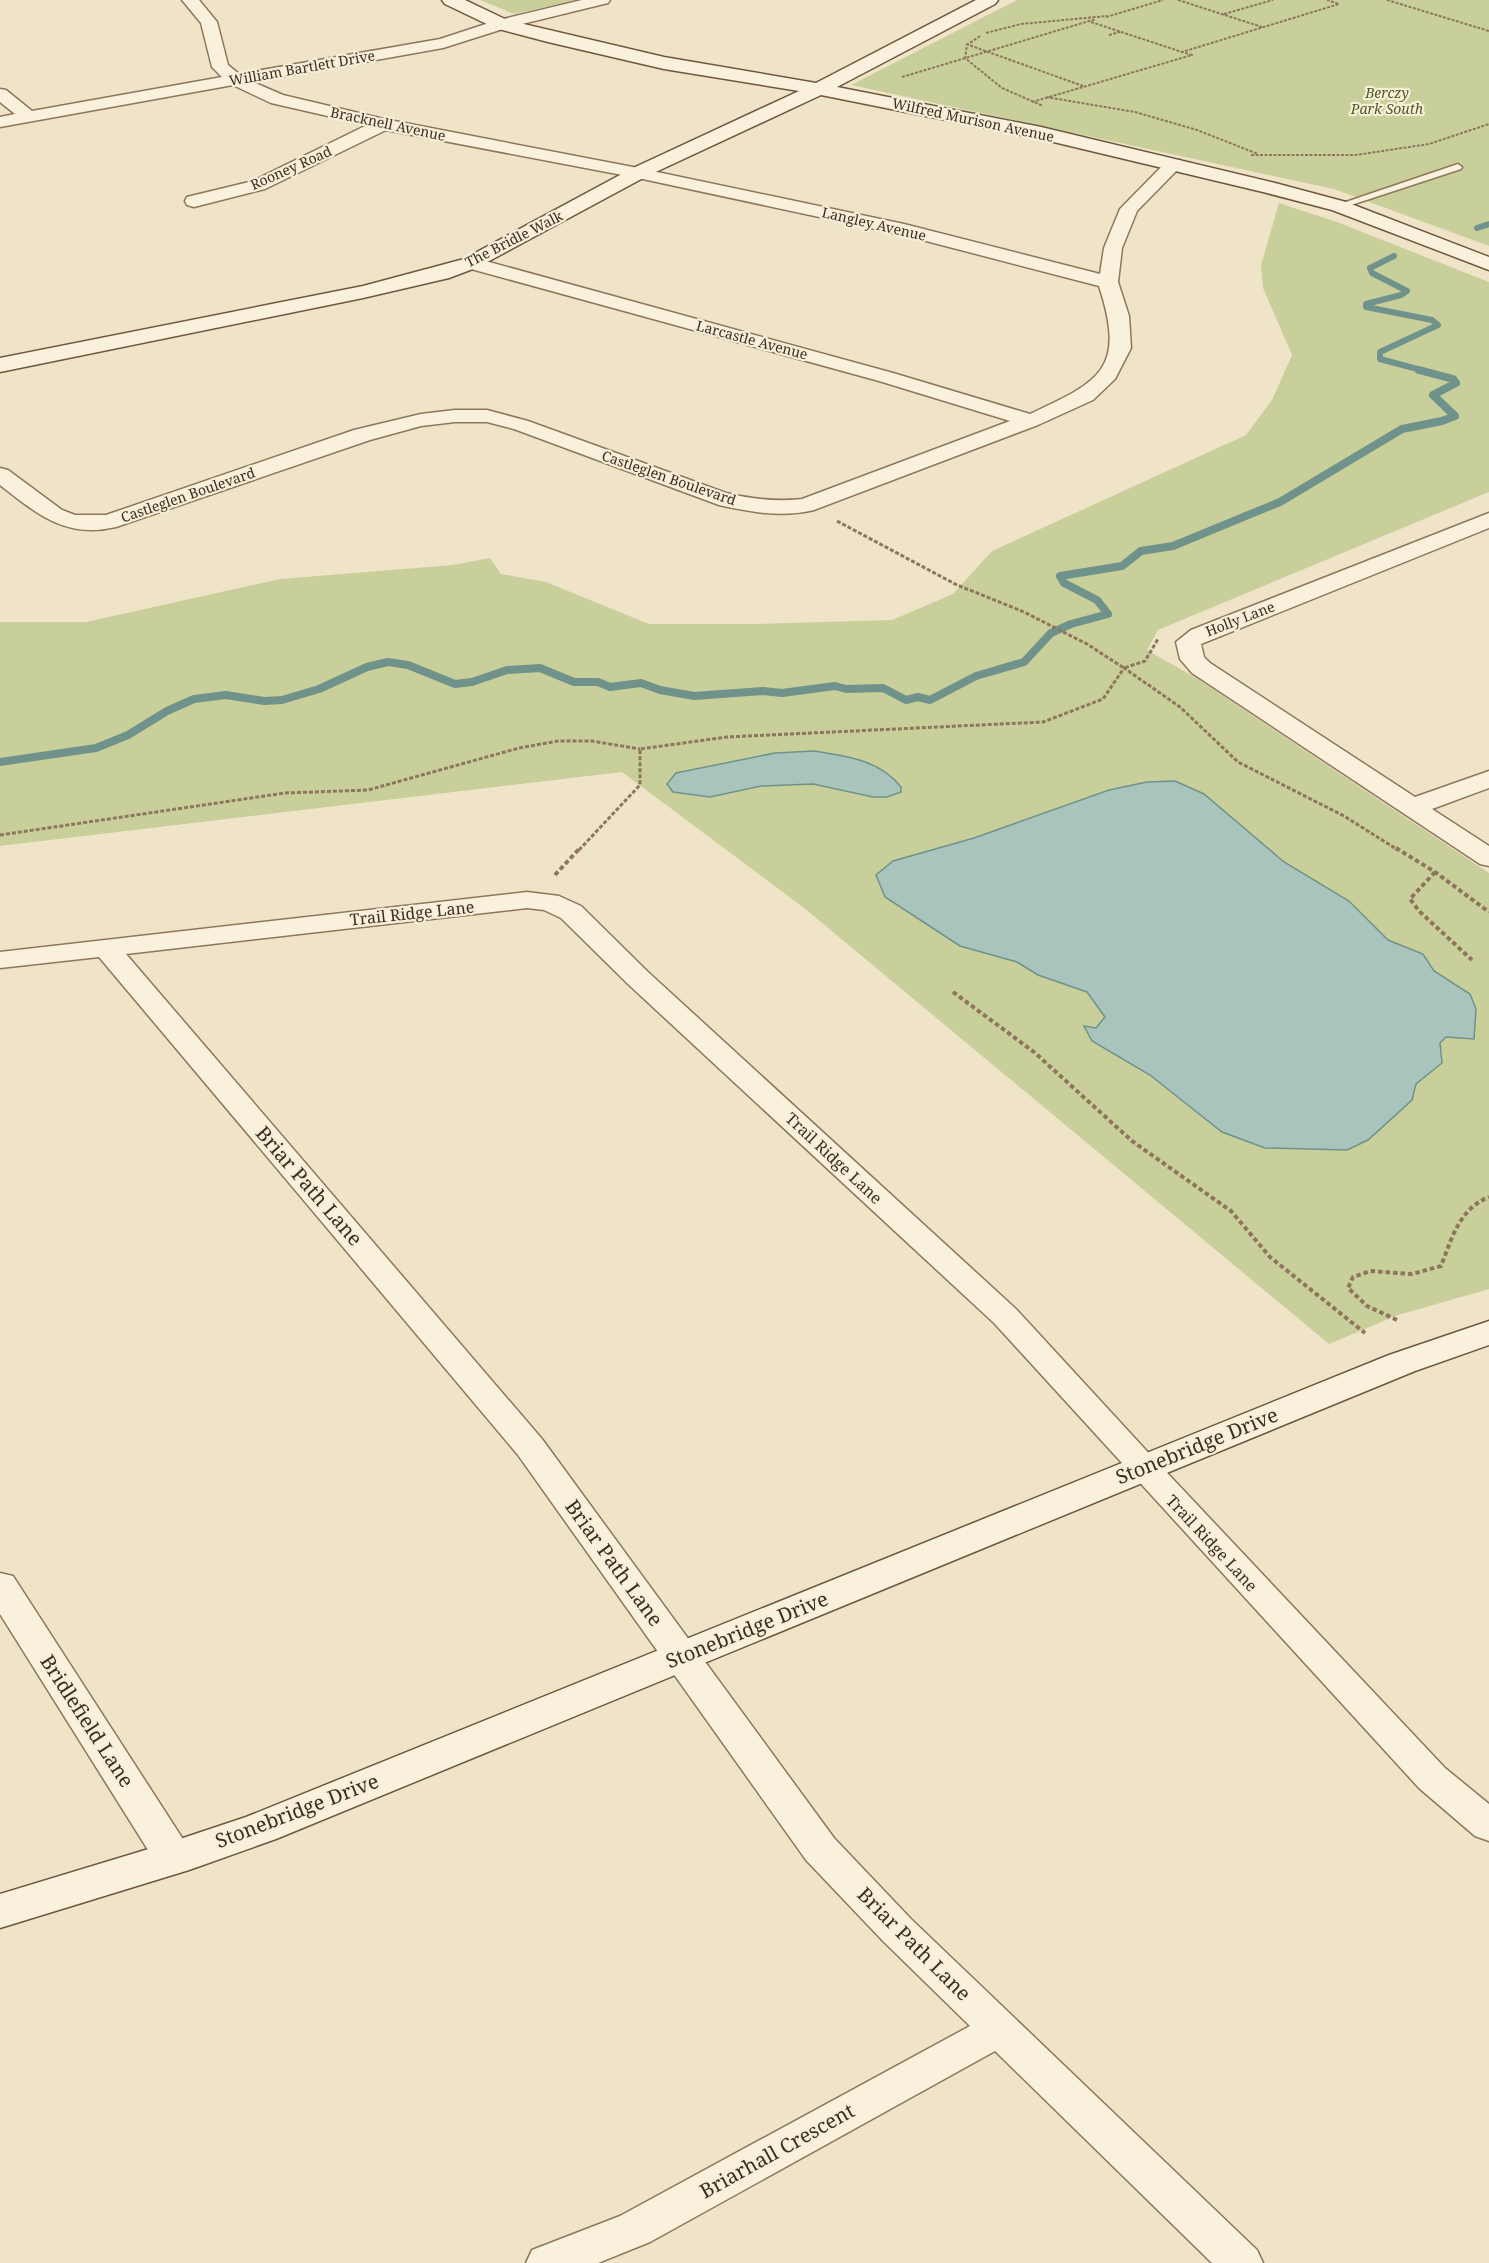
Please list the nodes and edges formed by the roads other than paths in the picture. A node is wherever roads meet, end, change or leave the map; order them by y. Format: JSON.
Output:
{"nodes":[{"id":1,"x":190,"y":0,"type":"edge"},
{"id":2,"x":451,"y":0,"type":"edge"},
{"id":3,"x":602,"y":0,"type":"edge"},
{"id":4,"x":989,"y":0,"type":"edge"},
{"id":5,"x":501,"y":24,"type":"junction"},
{"id":6,"x":235,"y":80,"type":"junction"},
{"id":7,"x":819,"y":88,"type":"junction"},
{"id":8,"x":0,"y":94,"type":"edge"},
{"id":9,"x":29,"y":117,"type":"junction"},
{"id":10,"x":0,"y":122,"type":"edge"},
{"id":11,"x":384,"y":124,"type":"junction"},
{"id":12,"x":1173,"y":164,"type":"junction"},
{"id":13,"x":1458,"y":167,"type":"dead end"},
{"id":14,"x":638,"y":173,"type":"junction"},
{"id":15,"x":194,"y":201,"type":"dead end"},
{"id":16,"x":1339,"y":206,"type":"junction"},
{"id":17,"x":471,"y":263,"type":"junction"},
{"id":18,"x":1489,"y":264,"type":"edge"},
{"id":19,"x":1108,"y":282,"type":"junction"},
{"id":20,"x":0,"y":365,"type":"edge"},
{"id":21,"x":1031,"y":421,"type":"junction"},
{"id":22,"x":0,"y":475,"type":"edge"},
{"id":23,"x":1489,"y":520,"type":"edge"},
{"id":24,"x":1489,"y":779,"type":"edge"},
{"id":25,"x":1413,"y":807,"type":"junction"},
{"id":26,"x":1489,"y":858,"type":"edge"},
{"id":27,"x":106,"y":948,"type":"junction"},
{"id":28,"x":0,"y":960,"type":"edge"},
{"id":29,"x":1489,"y":1332,"type":"edge"},
{"id":30,"x":1143,"y":1468,"type":"junction"},
{"id":31,"x":0,"y":1585,"type":"edge"},
{"id":32,"x":681,"y":1656,"type":"junction"},
{"id":33,"x":1489,"y":1826,"type":"edge"},
{"id":34,"x":174,"y":1858,"type":"junction"},
{"id":35,"x":0,"y":1911,"type":"edge"},
{"id":36,"x":1000,"y":2029,"type":"junction"},
{"id":37,"x":548,"y":2263,"type":"edge"},
{"id":38,"x":1241,"y":2263,"type":"edge"}],
"edges":[{"from":1,"to":6,"type":"street","name":"Bracknell Avenue"},
{"from":2,"to":5,"type":"street","name":"Wilfred Murison Avenue"},
{"from":3,"to":5,"type":"street","name":"William Bartlett Drive"},
{"from":4,"to":7,"type":"street","name":"The Bridle Walk"},
{"from":5,"to":6,"type":"street","name":"William Bartlett Drive"},
{"from":5,"to":7,"type":"street","name":"Wilfred Murison Avenue"},
{"from":6,"to":9,"type":"street","name":"William Bartlett Drive"},
{"from":6,"to":11,"type":"street","name":"Bracknell Avenue"},
{"from":7,"to":12,"type":"street","name":"Wilfred Murison Avenue"},
{"from":7,"to":14,"type":"street","name":"The Bridle Walk"},
{"from":8,"to":9,"type":"street"},
{"from":9,"to":10,"type":"street","name":"William Bartlett Drive"},
{"from":11,"to":14,"type":"street","name":"Bracknell Avenue"},
{"from":11,"to":15,"type":"street","name":"Rooney Road"},
{"from":12,"to":16,"type":"street","name":"Wilfred Murison Avenue"},
{"from":12,"to":19,"type":"street","name":"Castleglen Boulevard"},
{"from":13,"to":16,"type":"lane"},
{"from":14,"to":17,"type":"street","name":"The Bridle Walk"},
{"from":14,"to":19,"type":"street","name":"Langley Avenue"},
{"from":16,"to":18,"type":"street","name":"Wilfred Murison Avenue"},
{"from":17,"to":20,"type":"street","name":"The Bridle Walk"},
{"from":17,"to":21,"type":"street","name":"Larcastle Avenue"},
{"from":19,"to":21,"type":"street","name":"Castleglen Boulevard"},
{"from":21,"to":22,"type":"street","name":"Castleglen Boulevard"},
{"from":23,"to":25,"type":"street","name":"Holly Lane"},
{"from":24,"to":25,"type":"street"},
{"from":25,"to":26,"type":"street"},
{"from":27,"to":28,"type":"street","name":"Trail Ridge Lane"},
{"from":27,"to":30,"type":"street","name":"Trail Ridge Lane"},
{"from":27,"to":32,"type":"street","name":"Briar Path Lane"},
{"from":29,"to":30,"type":"street","name":"Stonebridge Drive"},
{"from":30,"to":32,"type":"street","name":"Stonebridge Drive"},
{"from":30,"to":33,"type":"street","name":"Trail Ridge Lane"},
{"from":31,"to":34,"type":"street","name":"Bridlefield Lane"},
{"from":32,"to":34,"type":"street","name":"Stonebridge Drive"},
{"from":32,"to":36,"type":"street","name":"Briar Path Lane"},
{"from":34,"to":35,"type":"street","name":"Stonebridge Drive"},
{"from":36,"to":37,"type":"street","name":"Briarhall Crescent"},
{"from":36,"to":38,"type":"street","name":"Briar Path Lane"}]}
